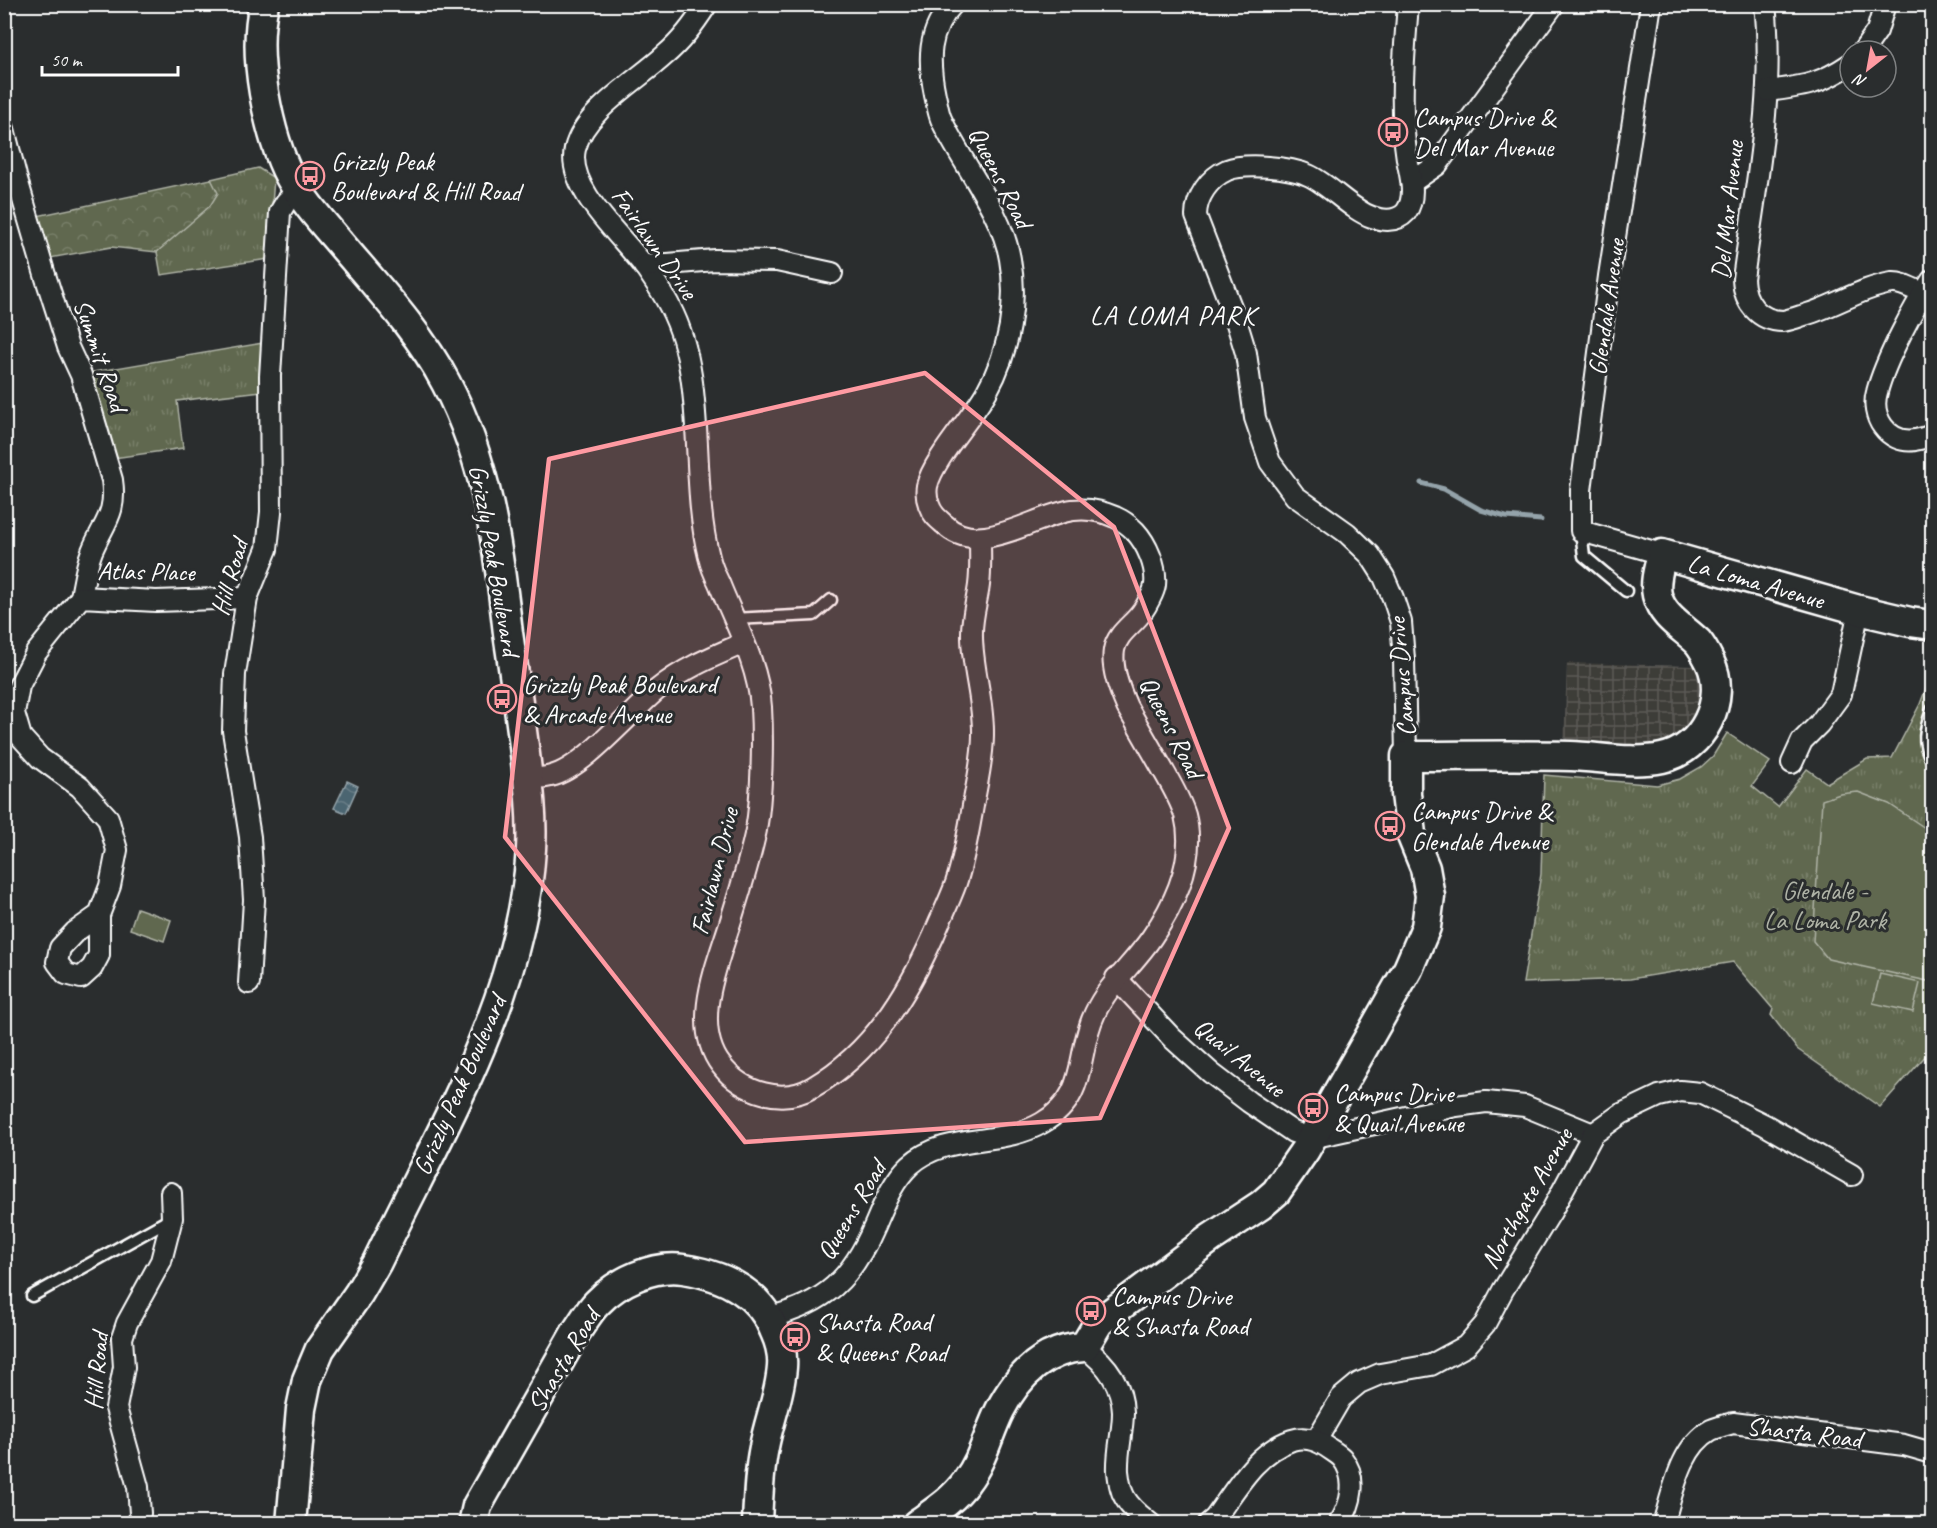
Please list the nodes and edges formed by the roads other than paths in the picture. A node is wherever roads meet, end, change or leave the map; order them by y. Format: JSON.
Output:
{"nodes":[{"id":1,"x":264,"y":4,"type":"edge"},
{"id":2,"x":707,"y":4,"type":"edge"},
{"id":3,"x":953,"y":4,"type":"edge"},
{"id":4,"x":1408,"y":4,"type":"edge"},
{"id":5,"x":1554,"y":4,"type":"edge"},
{"id":6,"x":1651,"y":4,"type":"edge"},
{"id":7,"x":1765,"y":4,"type":"edge"},
{"id":8,"x":1885,"y":4,"type":"edge"},
{"id":9,"x":1872,"y":39,"type":"edge"},
{"id":10,"x":1838,"y":71,"type":"edge"},
{"id":11,"x":1768,"y":92,"type":"junction"},
{"id":12,"x":4,"y":129,"type":"edge"},
{"id":13,"x":1412,"y":182,"type":"junction"},
{"id":14,"x":298,"y":190,"type":"junction"},
{"id":15,"x":644,"y":266,"type":"junction"},
{"id":16,"x":832,"y":273,"type":"dead end"},
{"id":17,"x":1928,"y":286,"type":"edge"},
{"id":18,"x":1932,"y":435,"type":"edge"},
{"id":19,"x":1581,"y":531,"type":"junction"},
{"id":20,"x":980,"y":538,"type":"junction"},
{"id":21,"x":1662,"y":555,"type":"junction"},
{"id":22,"x":1626,"y":591,"type":"dead end"},
{"id":23,"x":81,"y":597,"type":"junction"},
{"id":24,"x":247,"y":598,"type":"junction"},
{"id":25,"x":831,"y":600,"type":"dead end"},
{"id":26,"x":1859,"y":610,"type":"junction"},
{"id":27,"x":733,"y":619,"type":"junction"},
{"id":28,"x":1932,"y":625,"type":"edge"},
{"id":29,"x":744,"y":643,"type":"junction"},
{"id":30,"x":1932,"y":710,"type":"edge"},
{"id":31,"x":1406,"y":756,"type":"junction"},
{"id":32,"x":1932,"y":760,"type":"edge"},
{"id":33,"x":1792,"y":763,"type":"dead end"},
{"id":34,"x":528,"y":779,"type":"junction"},
{"id":35,"x":99,"y":915,"type":"dead end"},
{"id":36,"x":1116,"y":978,"type":"junction"},
{"id":37,"x":249,"y":983,"type":"dead end"},
{"id":38,"x":1593,"y":1134,"type":"junction"},
{"id":39,"x":1311,"y":1138,"type":"junction"},
{"id":40,"x":1852,"y":1175,"type":"dead end"},
{"id":41,"x":171,"y":1193,"type":"dead end"},
{"id":42,"x":172,"y":1218,"type":"junction"},
{"id":43,"x":32,"y":1296,"type":"dead end"},
{"id":44,"x":770,"y":1317,"type":"junction"},
{"id":45,"x":1084,"y":1347,"type":"junction"},
{"id":46,"x":1317,"y":1440,"type":"junction"},
{"id":47,"x":1932,"y":1453,"type":"edge"},
{"id":48,"x":139,"y":1524,"type":"edge"},
{"id":49,"x":291,"y":1524,"type":"edge"},
{"id":50,"x":473,"y":1524,"type":"edge"},
{"id":51,"x":757,"y":1524,"type":"edge"},
{"id":52,"x":917,"y":1524,"type":"edge"},
{"id":53,"x":1150,"y":1524,"type":"edge"},
{"id":54,"x":1208,"y":1524,"type":"edge"},
{"id":55,"x":1339,"y":1524,"type":"edge"},
{"id":56,"x":1663,"y":1524,"type":"edge"}],
"edges":[{"from":1,"to":14,"type":"street","name":"Grizzly Peak Boulevard"},
{"from":2,"to":15,"type":"street","name":"Fairlawn Drive"},
{"from":3,"to":20,"type":"street","name":"Queens Road"},
{"from":4,"to":13,"type":"street","name":"Campus Drive"},
{"from":5,"to":13,"type":"street"},
{"from":6,"to":19,"type":"street","name":"Glendale Avenue"},
{"from":7,"to":11,"type":"street","name":"Del Mar Avenue"},
{"from":8,"to":9,"type":"street"},
{"from":10,"to":11,"type":"street"},
{"from":11,"to":17,"type":"street","name":"Del Mar Avenue"},
{"from":12,"to":23,"type":"street","name":"Summit Road"},
{"from":13,"to":31,"type":"street","name":"Campus Drive"},
{"from":14,"to":24,"type":"street","name":"Hill Road"},
{"from":14,"to":34,"type":"street","name":"Grizzly Peak Boulevard"},
{"from":15,"to":16,"type":"street"},
{"from":15,"to":27,"type":"street","name":"Fairlawn Drive"},
{"from":17,"to":18,"type":"street"},
{"from":19,"to":21,"type":"street","name":"La Loma Avenue"},
{"from":19,"to":22,"type":"lane","name":"Glendale Avenue"},
{"from":20,"to":29,"type":"street","name":"Fairlawn Drive"},
{"from":20,"to":36,"type":"street","name":"Queens Road"},
{"from":21,"to":26,"type":"street","name":"La Loma Avenue"},
{"from":21,"to":31,"type":"street"},
{"from":23,"to":24,"type":"street","name":"Atlas Place"},
{"from":23,"to":35,"type":"street","name":"Atlas Place"},
{"from":24,"to":37,"type":"street","name":"Hill Road"},
{"from":25,"to":27,"type":"lane"},
{"from":26,"to":28,"type":"street","name":"La Loma Avenue"},
{"from":26,"to":33,"type":"street"},
{"from":27,"to":29,"type":"street","name":"Fairlawn Drive"},
{"from":29,"to":34,"type":"street"},
{"from":30,"to":32,"type":"lane"},
{"from":31,"to":39,"type":"street","name":"Campus Drive"},
{"from":34,"to":49,"type":"street","name":"Grizzly Peak Boulevard"},
{"from":36,"to":39,"type":"street","name":"Quail Avenue"},
{"from":36,"to":44,"type":"street","name":"Queens Road"},
{"from":38,"to":39,"type":"street"},
{"from":38,"to":40,"type":"street","name":"Northgate Avenue"},
{"from":38,"to":46,"type":"street","name":"Northgate Avenue"},
{"from":39,"to":45,"type":"street","name":"Campus Drive"},
{"from":41,"to":42,"type":"street","name":"Hill Road"},
{"from":42,"to":43,"type":"lane"},
{"from":42,"to":48,"type":"street","name":"Hill Road"},
{"from":44,"to":50,"type":"street","name":"Shasta Road"},
{"from":44,"to":51,"type":"street","name":"Shasta Road"},
{"from":45,"to":52,"type":"street"},
{"from":45,"to":53,"type":"street"},
{"from":46,"to":54,"type":"street"},
{"from":46,"to":55,"type":"street"},
{"from":47,"to":56,"type":"street","name":"Shasta Road"}]}
